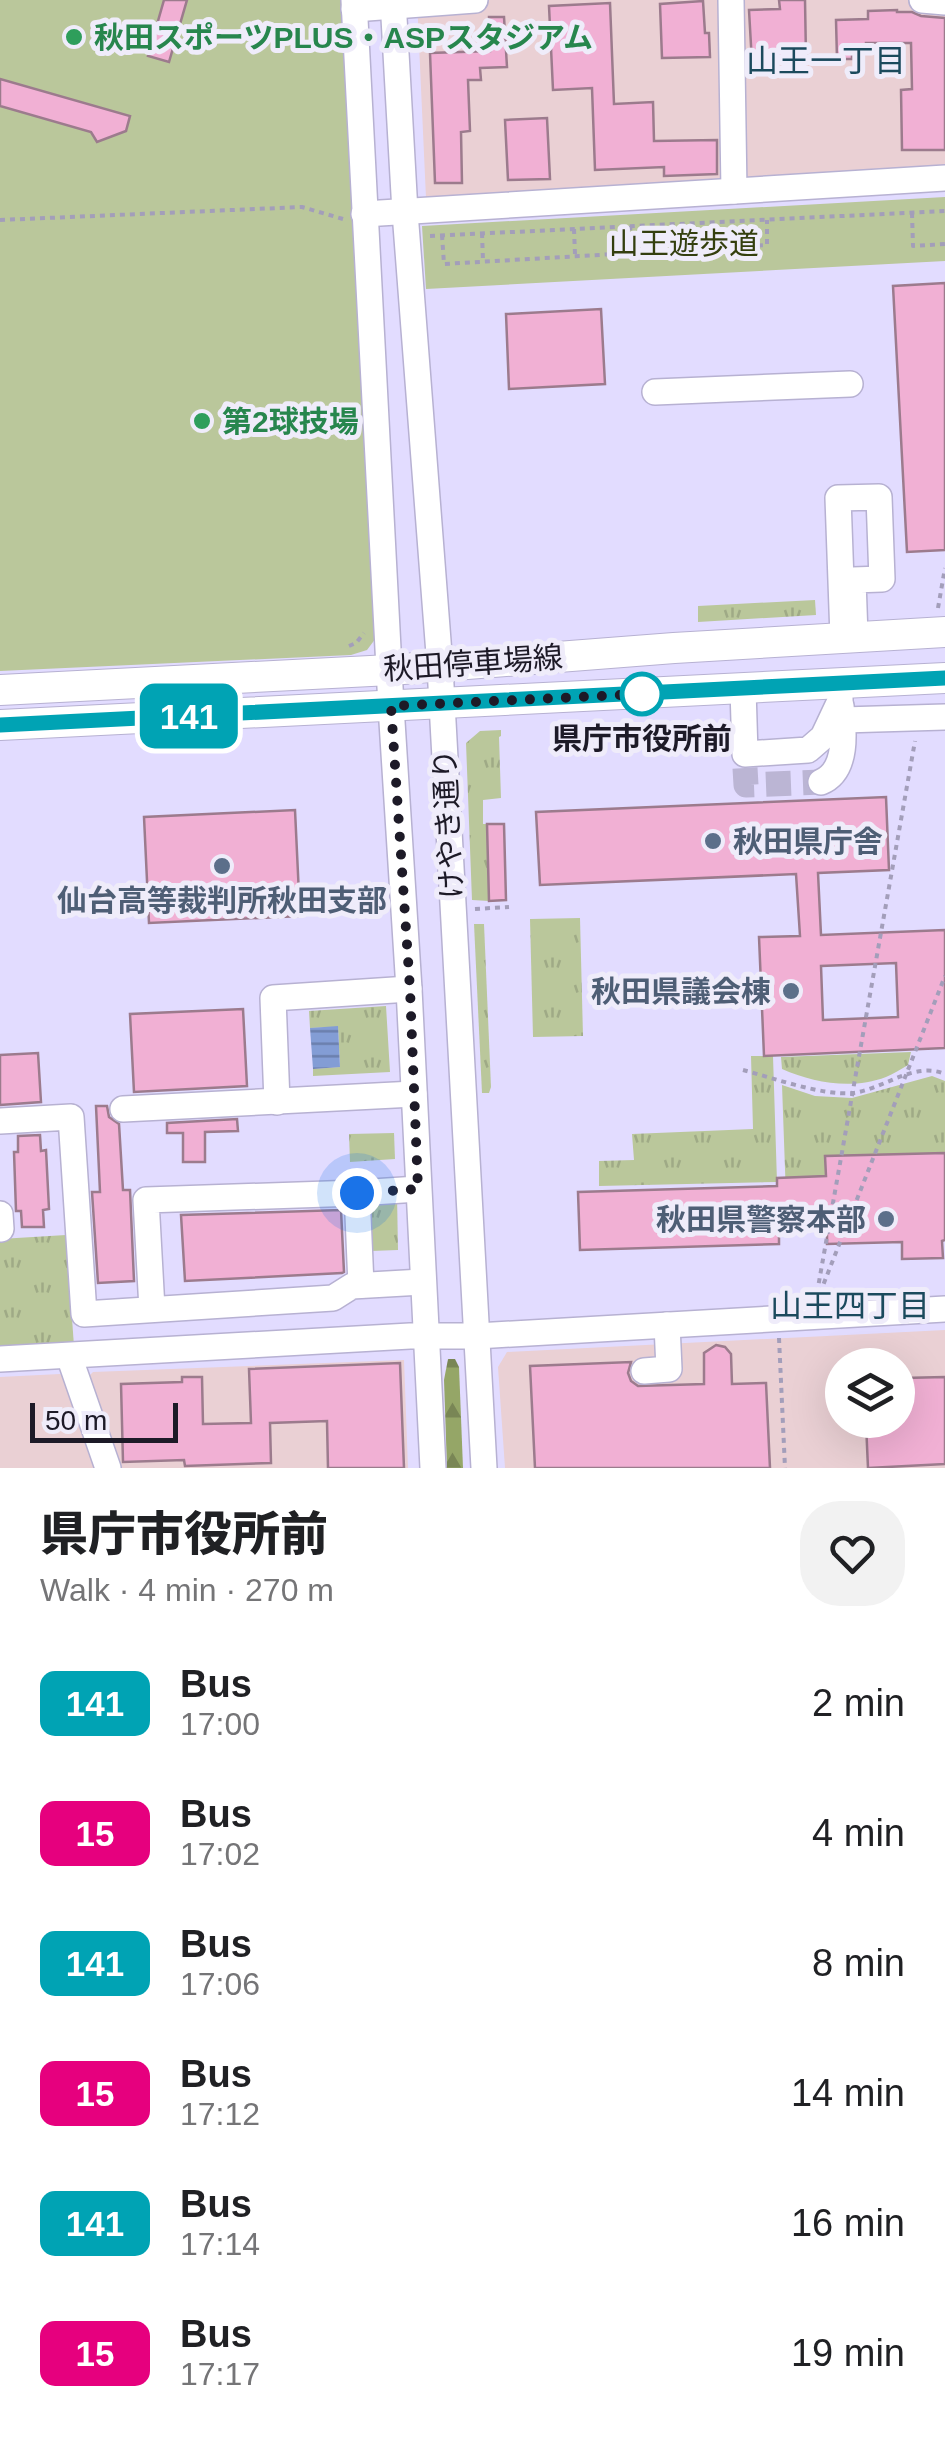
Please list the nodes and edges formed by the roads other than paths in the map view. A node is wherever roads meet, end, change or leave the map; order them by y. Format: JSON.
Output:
{"nodes":[{"id":1,"x":475,"y":0,"type":"edge"},
{"id":2,"x":731,"y":0,"type":"edge"},
{"id":3,"x":922,"y":0,"type":"edge"},
{"id":4,"x":945,"y":2,"type":"edge"},
{"id":5,"x":394,"y":3,"type":"edge"},
{"id":6,"x":354,"y":4,"type":"edge"},
{"id":7,"x":945,"y":178,"type":"edge"},
{"id":8,"x":734,"y":191,"type":"junction"},
{"id":9,"x":355,"y":212,"type":"junction"},
{"id":10,"x":405,"y":212,"type":"junction"},
{"id":11,"x":850,"y":384,"type":"dead end"},
{"id":12,"x":655,"y":392,"type":"dead end"},
{"id":13,"x":942,"y":620,"type":"edge"},
{"id":14,"x":849,"y":637,"type":"junction"},
{"id":15,"x":440,"y":666,"type":"junction"},
{"id":16,"x":390,"y":670,"type":"junction"},
{"id":17,"x":945,"y":678,"type":"edge"},
{"id":18,"x":743,"y":689,"type":"junction"},
{"id":19,"x":0,"y":690,"type":"edge"},
{"id":20,"x":841,"y":702,"type":"junction"},
{"id":21,"x":442,"y":704,"type":"junction"},
{"id":22,"x":391,"y":706,"type":"junction"},
{"id":23,"x":945,"y":717,"type":"edge"},
{"id":24,"x":0,"y":725,"type":"edge"},
{"id":25,"x":820,"y":782,"type":"dead end"},
{"id":26,"x":410,"y":989,"type":"junction"},
{"id":27,"x":414,"y":1094,"type":"junction"},
{"id":28,"x":277,"y":1102,"type":"junction"},
{"id":29,"x":123,"y":1109,"type":"dead end"},
{"id":30,"x":0,"y":1122,"type":"edge"},
{"id":31,"x":418,"y":1189,"type":"junction"},
{"id":32,"x":357,"y":1193,"type":"junction"},
{"id":33,"x":0,"y":1214,"type":"edge"},
{"id":34,"x":1,"y":1229,"type":"edge"},
{"id":35,"x":422,"y":1282,"type":"junction"},
{"id":36,"x":361,"y":1286,"type":"junction"},
{"id":37,"x":945,"y":1309,"type":"edge"},
{"id":38,"x":152,"y":1310,"type":"junction"},
{"id":39,"x":667,"y":1325,"type":"junction"},
{"id":40,"x":426,"y":1336,"type":"junction"},
{"id":41,"x":477,"y":1336,"type":"junction"},
{"id":42,"x":69,"y":1356,"type":"junction"},
{"id":43,"x":0,"y":1359,"type":"edge"},
{"id":44,"x":644,"y":1371,"type":"dead end"},
{"id":45,"x":108,"y":1468,"type":"edge"},
{"id":46,"x":433,"y":1468,"type":"edge"},
{"id":47,"x":484,"y":1468,"type":"edge"}],
"edges":[{"from":1,"to":5,"type":"street"},
{"from":2,"to":8,"type":"street"},
{"from":3,"to":4,"type":"street"},
{"from":5,"to":6,"type":"street"},
{"from":5,"to":10,"type":"street","name":"けやき通り"},
{"from":6,"to":9,"type":"street"},
{"from":7,"to":8,"type":"street"},
{"from":8,"to":10,"type":"street"},
{"from":9,"to":10,"type":"street"},
{"from":9,"to":16,"type":"street"},
{"from":10,"to":15,"type":"street","name":"けやき通り"},
{"from":11,"to":12,"type":"street"},
{"from":13,"to":14,"type":"main road","name":"秋田停車場線"},
{"from":14,"to":14,"type":"street"},
{"from":14,"to":15,"type":"main road","name":"秋田停車場線"},
{"from":15,"to":16,"type":"main road","name":"秋田停車場線"},
{"from":15,"to":21,"type":"street","name":"けやき通り"},
{"from":16,"to":19,"type":"main road","name":"秋田停車場線"},
{"from":16,"to":22,"type":"street","name":"けやき通り"},
{"from":17,"to":20,"type":"main road","name":"秋田停車場線"},
{"from":18,"to":20,"type":"main road","name":"秋田停車場線"},
{"from":18,"to":20,"type":"street"},
{"from":18,"to":21,"type":"main road","name":"秋田停車場線"},
{"from":20,"to":23,"type":"street"},
{"from":20,"to":25,"type":"street"},
{"from":21,"to":22,"type":"main road","name":"秋田停車場線"},
{"from":21,"to":41,"type":"street","name":"けやき通り"},
{"from":22,"to":24,"type":"main road","name":"秋田停車場線"},
{"from":22,"to":26,"type":"street","name":"けやき通り"},
{"from":26,"to":27,"type":"street","name":"けやき通り"},
{"from":26,"to":28,"type":"street"},
{"from":27,"to":28,"type":"street"},
{"from":27,"to":31,"type":"street","name":"けやき通り"},
{"from":28,"to":29,"type":"street"},
{"from":30,"to":38,"type":"street"},
{"from":31,"to":32,"type":"street"},
{"from":31,"to":35,"type":"street","name":"けやき通り"},
{"from":32,"to":36,"type":"street"},
{"from":32,"to":38,"type":"street"},
{"from":33,"to":34,"type":"street"},
{"from":35,"to":36,"type":"street"},
{"from":35,"to":40,"type":"street","name":"けやき通り"},
{"from":36,"to":38,"type":"street"},
{"from":37,"to":39,"type":"street"},
{"from":39,"to":41,"type":"street"},
{"from":39,"to":44,"type":"street"},
{"from":40,"to":41,"type":"street"},
{"from":40,"to":42,"type":"street"},
{"from":40,"to":46,"type":"street","name":"けやき通り"},
{"from":41,"to":47,"type":"street","name":"けやき通り"},
{"from":42,"to":43,"type":"street"},
{"from":42,"to":45,"type":"street"}]}
